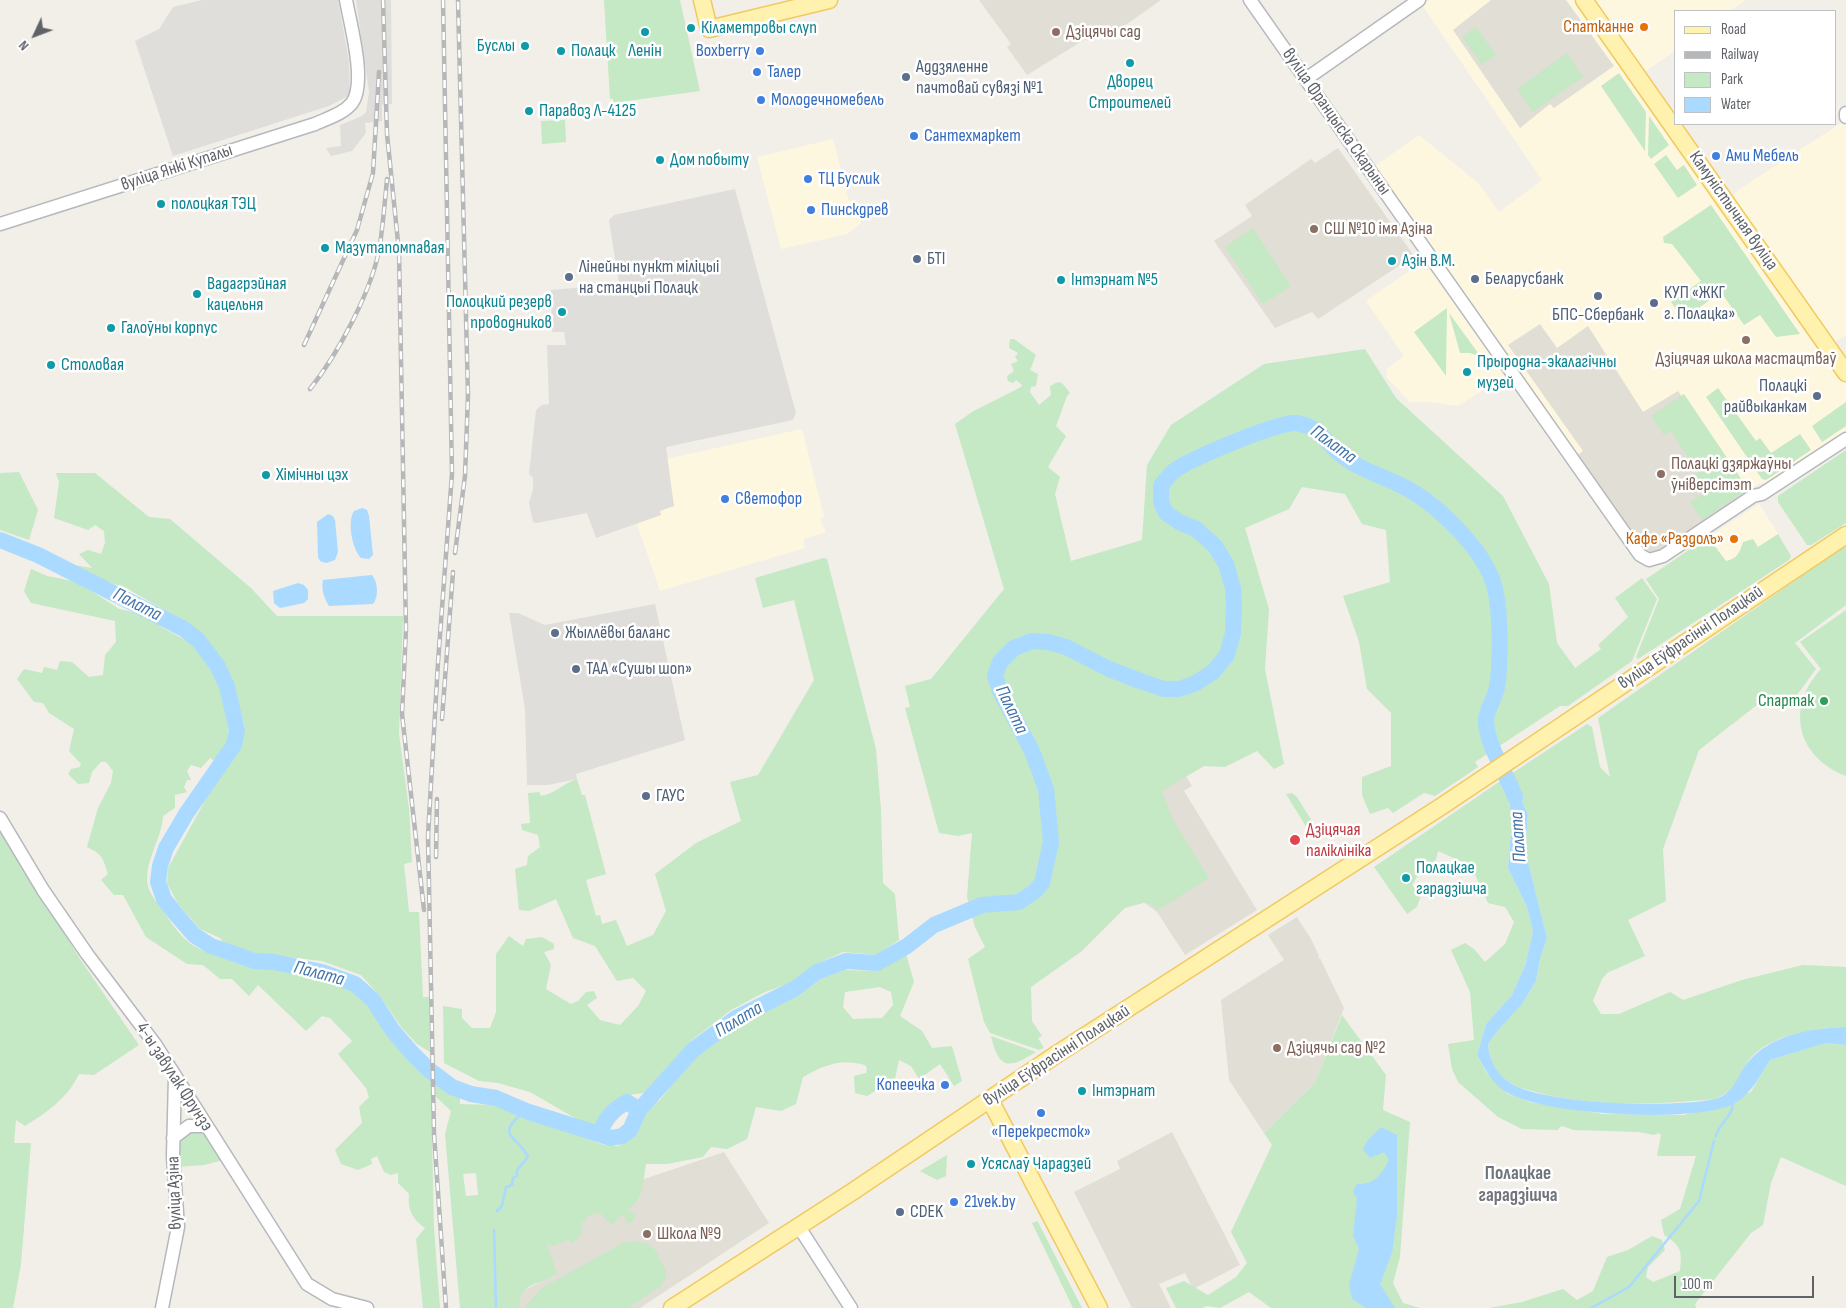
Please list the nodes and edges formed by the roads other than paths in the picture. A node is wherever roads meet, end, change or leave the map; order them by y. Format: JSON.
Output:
{"nodes":[{"id":1,"x":346,"y":0,"type":"edge"},
{"id":2,"x":702,"y":0,"type":"edge"},
{"id":3,"x":829,"y":0,"type":"edge"},
{"id":4,"x":1250,"y":0,"type":"edge"},
{"id":5,"x":1418,"y":0,"type":"edge"},
{"id":6,"x":1584,"y":0,"type":"edge"},
{"id":7,"x":1306,"y":79,"type":"junction"},
{"id":8,"x":0,"y":224,"type":"edge"},
{"id":9,"x":1846,"y":373,"type":"edge"},
{"id":10,"x":1846,"y":439,"type":"edge"},
{"id":11,"x":1846,"y":535,"type":"edge"},
{"id":12,"x":0,"y":818,"type":"edge"},
{"id":13,"x":175,"y":1078,"type":"junction"},
{"id":14,"x":990,"y":1100,"type":"junction"},
{"id":15,"x":206,"y":1126,"type":"junction"},
{"id":16,"x":173,"y":1138,"type":"junction"},
{"id":17,"x":799,"y":1227,"type":"junction"},
{"id":18,"x":162,"y":1308,"type":"edge"},
{"id":19,"x":367,"y":1308,"type":"edge"},
{"id":20,"x":672,"y":1308,"type":"edge"},
{"id":21,"x":850,"y":1308,"type":"edge"},
{"id":22,"x":1099,"y":1308,"type":"edge"}],
"edges":[{"from":1,"to":8,"type":"street","name":"вуліца Янкі Купалы"},
{"from":2,"to":3,"type":"main road"},
{"from":4,"to":7,"type":"street","name":"вуліца Францыска Скарыны"},
{"from":5,"to":7,"type":"street"},
{"from":6,"to":9,"type":"main road","name":"Камуністычная вуліца"},
{"from":7,"to":10,"type":"street","name":"вуліца Францыска Скарыны"},
{"from":11,"to":14,"type":"main road","name":"вуліца Еўфрасінні Полацкай"},
{"from":12,"to":13,"type":"street","name":"4-ы завулак Фрунзэ"},
{"from":13,"to":15,"type":"street","name":"4-ы завулак Фрунзэ"},
{"from":13,"to":16,"type":"street","name":"вуліца Азіна"},
{"from":14,"to":17,"type":"main road","name":"вуліца Еўфрасінні Полацкай"},
{"from":14,"to":22,"type":"main road"},
{"from":15,"to":16,"type":"street"},
{"from":15,"to":19,"type":"street","name":"4-ы завулак Фрунзэ"},
{"from":16,"to":18,"type":"street","name":"вуліца Азіна"},
{"from":17,"to":20,"type":"main road","name":"вуліца Еўфрасінні Полацкай"},
{"from":17,"to":21,"type":"street"}]}
